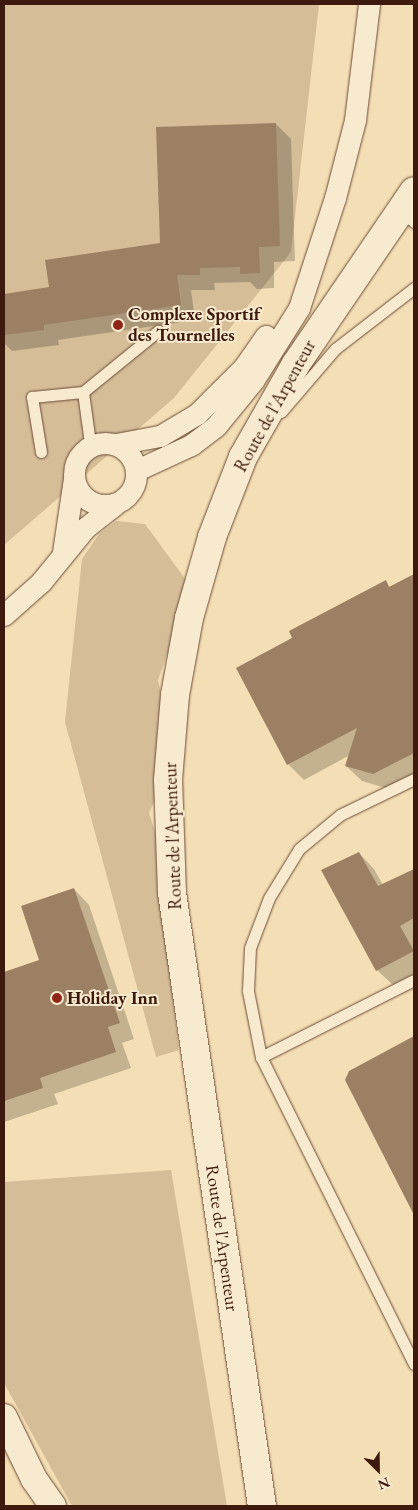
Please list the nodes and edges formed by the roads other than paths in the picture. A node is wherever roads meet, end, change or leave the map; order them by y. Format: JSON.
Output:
{"nodes":[{"id":1,"x":369,"y":4,"type":"edge"},
{"id":2,"x":335,"y":198,"type":"junction"},
{"id":3,"x":410,"y":208,"type":"edge"},
{"id":4,"x":414,"y":288,"type":"edge"},
{"id":5,"x":158,"y":331,"type":"dead end"},
{"id":6,"x":83,"y":392,"type":"junction"},
{"id":7,"x":95,"y":444,"type":"junction"},
{"id":8,"x":116,"y":444,"type":"junction"},
{"id":9,"x":41,"y":452,"type":"dead end"},
{"id":10,"x":243,"y":457,"type":"junction"},
{"id":11,"x":137,"y":470,"type":"junction"},
{"id":12,"x":74,"y":478,"type":"junction"},
{"id":13,"x":114,"y":505,"type":"junction"},
{"id":14,"x":62,"y":557,"type":"junction"},
{"id":15,"x":4,"y":615,"type":"edge"},
{"id":16,"x":414,"y":779,"type":"edge"},
{"id":17,"x":414,"y":980,"type":"edge"},
{"id":18,"x":260,"y":1057,"type":"junction"},
{"id":19,"x":414,"y":1364,"type":"edge"},
{"id":20,"x":4,"y":1417,"type":"edge"},
{"id":21,"x":53,"y":1506,"type":"edge"},
{"id":22,"x":262,"y":1506,"type":"edge"}],
"edges":[{"from":1,"to":2,"type":"street"},
{"from":2,"to":8,"type":"street"},
{"from":2,"to":11,"type":"street"},
{"from":3,"to":10,"type":"main road","name":"Route de l'Arpenteur"},
{"from":4,"to":10,"type":"lane"},
{"from":5,"to":6,"type":"lane"},
{"from":6,"to":7,"type":"lane"},
{"from":6,"to":9,"type":"lane"},
{"from":7,"to":8,"type":"street"},
{"from":7,"to":12,"type":"street"},
{"from":8,"to":11,"type":"street"},
{"from":10,"to":22,"type":"main road","name":"Route de l'Arpenteur"},
{"from":11,"to":13,"type":"street"},
{"from":12,"to":13,"type":"street"},
{"from":12,"to":14,"type":"street"},
{"from":13,"to":14,"type":"street"},
{"from":14,"to":15,"type":"street"},
{"from":16,"to":18,"type":"lane"},
{"from":17,"to":18,"type":"lane"},
{"from":18,"to":19,"type":"lane"},
{"from":20,"to":21,"type":"street"}]}
